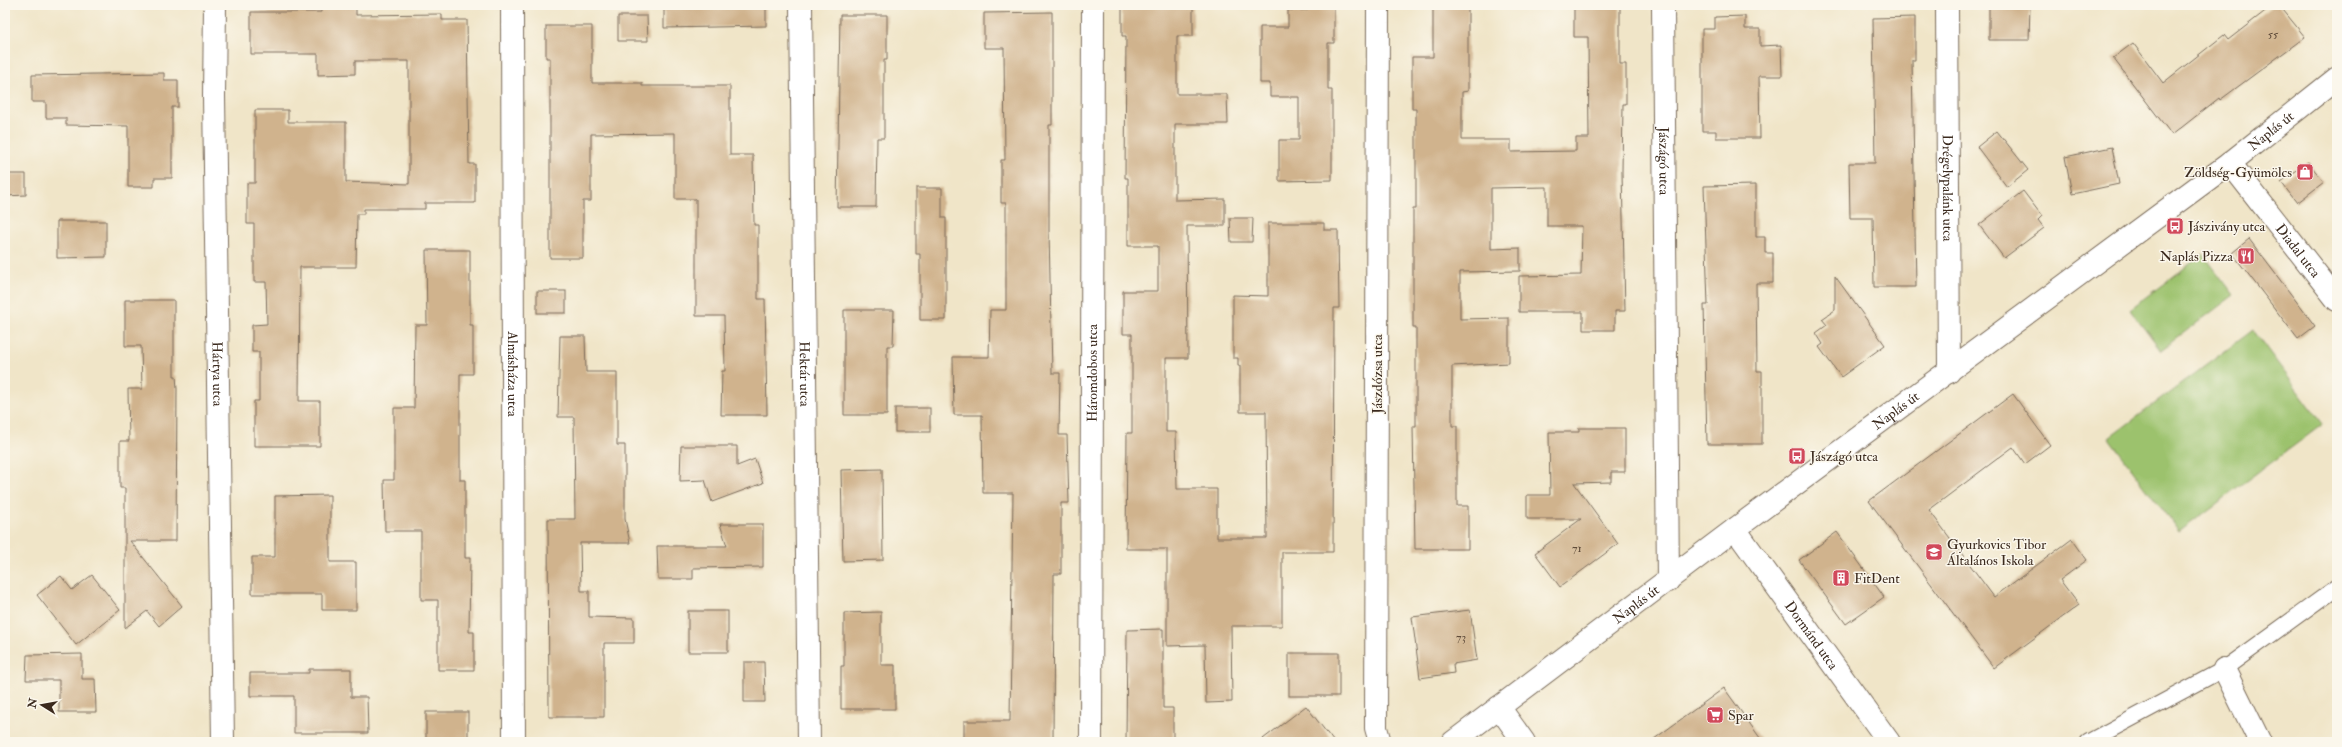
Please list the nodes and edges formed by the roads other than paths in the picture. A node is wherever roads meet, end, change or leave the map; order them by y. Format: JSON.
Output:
{"nodes":[{"id":1,"x":215,"y":5,"type":"edge"},
{"id":2,"x":512,"y":5,"type":"edge"},
{"id":3,"x":801,"y":5,"type":"edge"},
{"id":4,"x":1093,"y":5,"type":"edge"},
{"id":5,"x":1378,"y":5,"type":"edge"},
{"id":6,"x":1663,"y":5,"type":"edge"},
{"id":7,"x":1947,"y":5,"type":"edge"},
{"id":8,"x":2337,"y":78,"type":"edge"},
{"id":9,"x":2230,"y":163,"type":"junction"},
{"id":10,"x":2337,"y":300,"type":"edge"},
{"id":11,"x":1949,"y":372,"type":"junction"},
{"id":12,"x":1735,"y":528,"type":"junction"},
{"id":13,"x":1668,"y":581,"type":"junction"},
{"id":14,"x":2337,"y":587,"type":"edge"},
{"id":15,"x":2224,"y":669,"type":"junction"},
{"id":16,"x":1499,"y":707,"type":"junction"},
{"id":17,"x":224,"y":742,"type":"edge"},
{"id":18,"x":514,"y":742,"type":"edge"},
{"id":19,"x":809,"y":742,"type":"edge"},
{"id":20,"x":1091,"y":742,"type":"edge"},
{"id":21,"x":1380,"y":742,"type":"edge"},
{"id":22,"x":1454,"y":742,"type":"edge"},
{"id":23,"x":1524,"y":742,"type":"edge"},
{"id":24,"x":1889,"y":742,"type":"edge"},
{"id":25,"x":2088,"y":742,"type":"edge"},
{"id":26,"x":2260,"y":742,"type":"edge"}],
"edges":[{"from":1,"to":17,"type":"street","name":"Hártya utca"},
{"from":2,"to":18,"type":"street","name":"Almásháza utca"},
{"from":3,"to":19,"type":"street","name":"Hektár utca"},
{"from":4,"to":20,"type":"street","name":"Háromdobos utca"},
{"from":5,"to":21,"type":"street","name":"Jászdózsa utca"},
{"from":6,"to":13,"type":"street","name":"Jászágó utca"},
{"from":7,"to":11,"type":"street","name":"Drégelypalánk utca"},
{"from":8,"to":9,"type":"street","name":"Naplás út"},
{"from":9,"to":10,"type":"street","name":"Diadal utca"},
{"from":9,"to":11,"type":"street","name":"Naplás út"},
{"from":11,"to":12,"type":"street","name":"Naplás út"},
{"from":12,"to":13,"type":"street","name":"Naplás út"},
{"from":12,"to":24,"type":"street","name":"Dormánd utca"},
{"from":13,"to":16,"type":"street","name":"Naplás út"},
{"from":14,"to":15,"type":"lane"},
{"from":15,"to":25,"type":"lane"},
{"from":15,"to":26,"type":"street"},
{"from":16,"to":22,"type":"street","name":"Naplás út"},
{"from":16,"to":23,"type":"street"}]}
